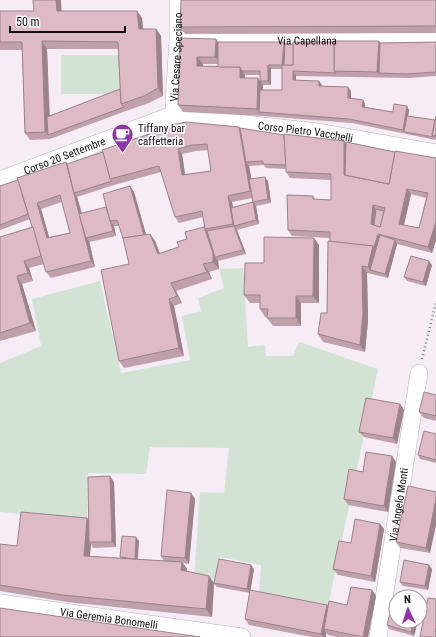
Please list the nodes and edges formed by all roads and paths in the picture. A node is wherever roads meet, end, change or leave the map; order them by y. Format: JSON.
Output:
{"nodes":[{"id":1,"x":178,"y":0,"type":"edge"},
{"id":2,"x":436,"y":40,"type":"edge"},
{"id":3,"x":178,"y":41,"type":"junction"},
{"id":4,"x":175,"y":114,"type":"junction"},
{"id":5,"x":436,"y":153,"type":"edge"},
{"id":6,"x":0,"y":180,"type":"edge"},
{"id":7,"x":436,"y":302,"type":"edge"},
{"id":8,"x":419,"y":373,"type":"joint"},
{"id":9,"x":0,"y":603,"type":"edge"},
{"id":10,"x":242,"y":637,"type":"edge"},
{"id":11,"x":378,"y":637,"type":"edge"}],
"edges":[{"from":1,"to":3,"type":"street","name":"Via Cesare Speciano"},
{"from":2,"to":3,"type":"street","name":"Via Capellana"},
{"from":3,"to":4,"type":"street","name":"Via Cesare Speciano"},
{"from":4,"to":5,"type":"street","name":"Corso Pietro Vacchelli"},
{"from":4,"to":6,"type":"street","name":"Corso 20 Settembre"},
{"from":7,"to":8,"type":"path"},
{"from":8,"to":11,"type":"street","name":"Via Angelo Monti"},
{"from":9,"to":10,"type":"street","name":"Via Geremia Bonomelli"}]}
